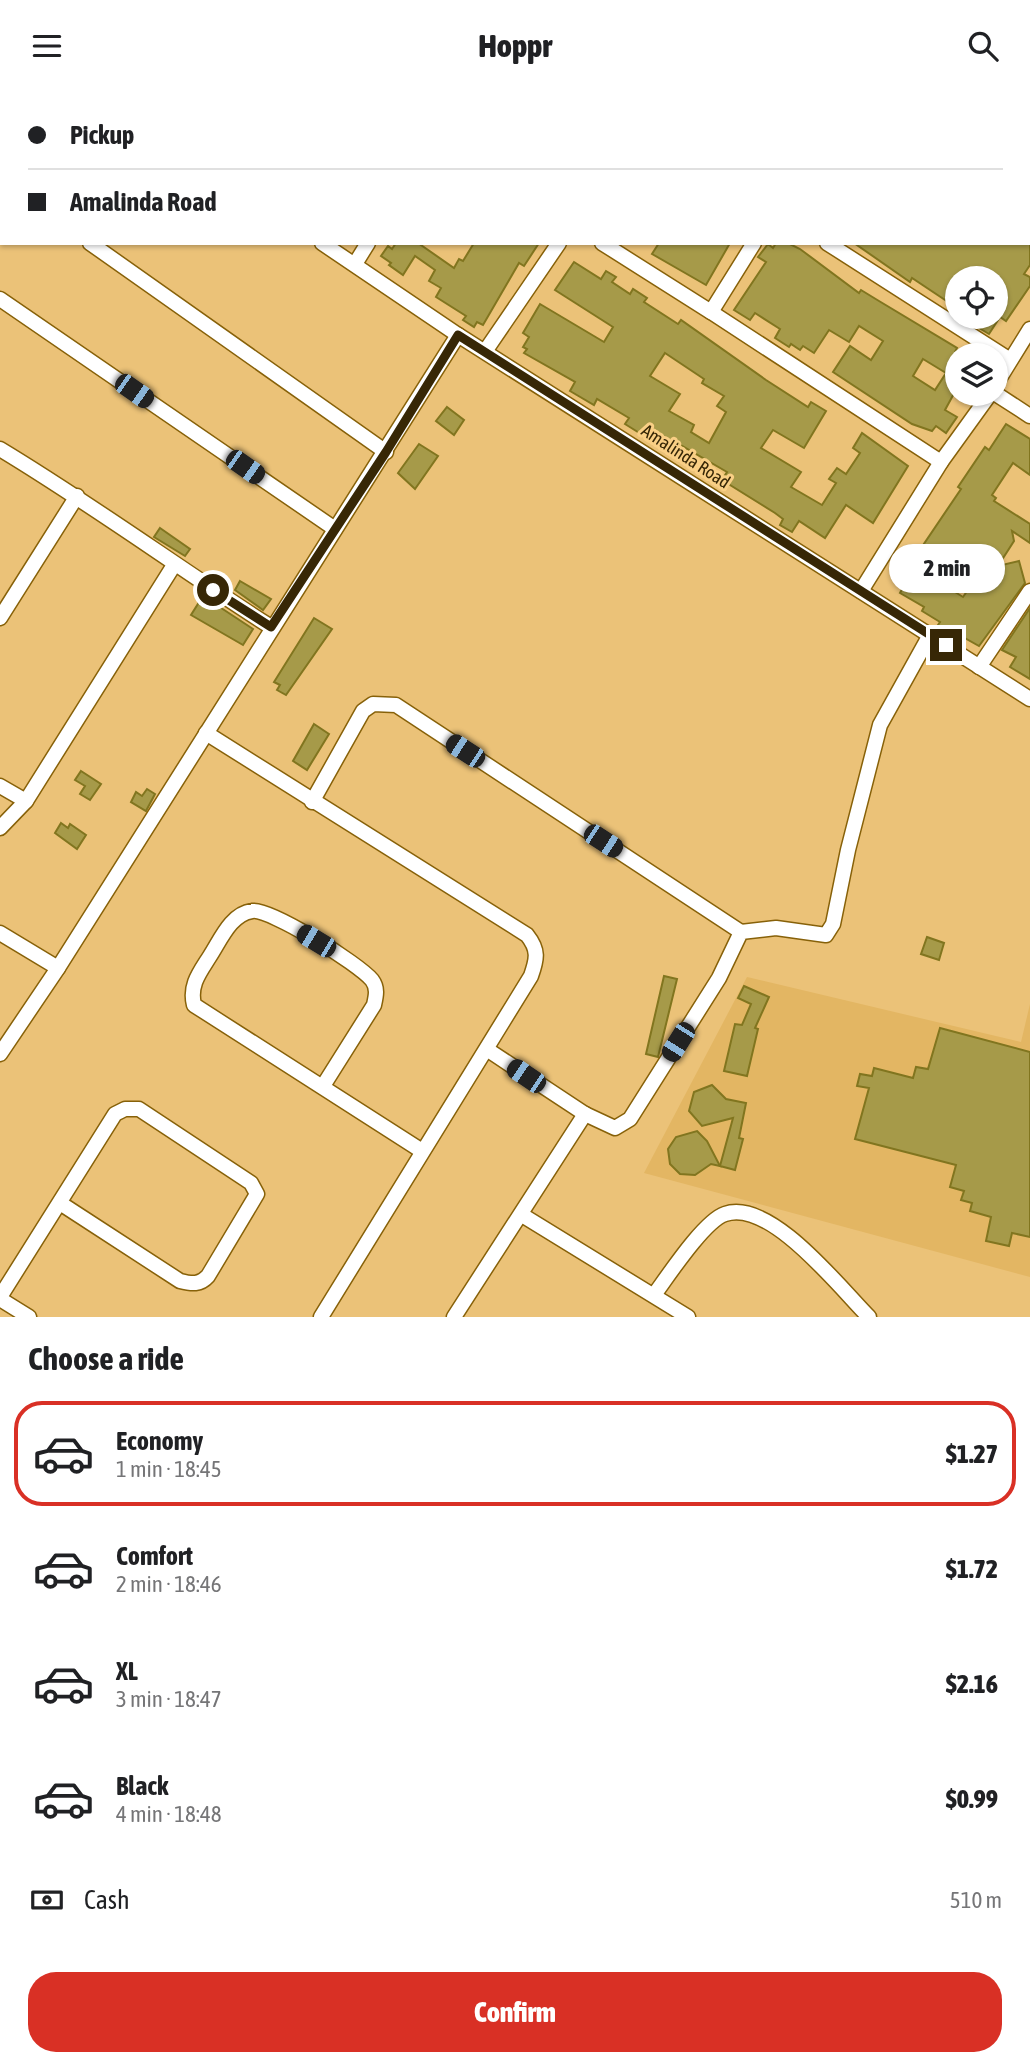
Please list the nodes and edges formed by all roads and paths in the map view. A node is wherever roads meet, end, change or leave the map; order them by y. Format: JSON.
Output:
{"nodes":[{"id":1,"x":93,"y":245,"type":"edge"},
{"id":2,"x":324,"y":245,"type":"edge"},
{"id":3,"x":367,"y":245,"type":"edge"},
{"id":4,"x":558,"y":245,"type":"edge"},
{"id":5,"x":605,"y":245,"type":"edge"},
{"id":6,"x":753,"y":245,"type":"edge"},
{"id":7,"x":830,"y":245,"type":"edge"},
{"id":8,"x":355,"y":264,"type":"junction"},
{"id":9,"x":0,"y":299,"type":"edge"},
{"id":10,"x":711,"y":312,"type":"junction"},
{"id":11,"x":1030,"y":329,"type":"edge"},
{"id":12,"x":458,"y":335,"type":"junction"},
{"id":13,"x":485,"y":350,"type":"junction"},
{"id":14,"x":1010,"y":360,"type":"junction"},
{"id":15,"x":1008,"y":363,"type":"edge"},
{"id":16,"x":1008,"y":402,"type":"edge"},
{"id":17,"x":981,"y":406,"type":"edge"},
{"id":18,"x":1030,"y":416,"type":"edge"},
{"id":19,"x":0,"y":449,"type":"edge"},
{"id":20,"x":386,"y":452,"type":"junction"},
{"id":21,"x":941,"y":462,"type":"junction"},
{"id":22,"x":77,"y":496,"type":"junction"},
{"id":23,"x":335,"y":529,"type":"junction"},
{"id":24,"x":174,"y":565,"type":"junction"},
{"id":25,"x":861,"y":591,"type":"junction"},
{"id":26,"x":1030,"y":591,"type":"edge"},
{"id":27,"x":0,"y":618,"type":"edge"},
{"id":28,"x":271,"y":627,"type":"junction"},
{"id":29,"x":930,"y":635,"type":"junction"},
{"id":30,"x":979,"y":667,"type":"junction"},
{"id":31,"x":1030,"y":699,"type":"edge"},
{"id":32,"x":206,"y":733,"type":"junction"},
{"id":33,"x":0,"y":786,"type":"edge"},
{"id":34,"x":26,"y":801,"type":"junction"},
{"id":35,"x":312,"y":802,"type":"junction"},
{"id":36,"x":0,"y":828,"type":"edge"},
{"id":37,"x":741,"y":932,"type":"junction"},
{"id":38,"x":0,"y":933,"type":"edge"},
{"id":39,"x":58,"y":968,"type":"junction"},
{"id":40,"x":488,"y":1050,"type":"junction"},
{"id":41,"x":0,"y":1054,"type":"edge"},
{"id":42,"x":323,"y":1086,"type":"junction"},
{"id":43,"x":584,"y":1114,"type":"junction"},
{"id":44,"x":422,"y":1151,"type":"junction"},
{"id":45,"x":60,"y":1203,"type":"junction"},
{"id":46,"x":522,"y":1215,"type":"junction"},
{"id":47,"x":654,"y":1295,"type":"junction"},
{"id":48,"x":0,"y":1298,"type":"edge"},
{"id":49,"x":459,"y":1315,"type":"edge"},
{"id":50,"x":29,"y":1317,"type":"edge"},
{"id":51,"x":321,"y":1317,"type":"edge"},
{"id":52,"x":688,"y":1317,"type":"edge"},
{"id":53,"x":869,"y":1317,"type":"edge"}],
"edges":[{"from":1,"to":20,"type":"street"},
{"from":2,"to":8,"type":"street","name":"Amalinda Road"},
{"from":3,"to":8,"type":"street"},
{"from":4,"to":13,"type":"street"},
{"from":5,"to":10,"type":"street"},
{"from":6,"to":10,"type":"street"},
{"from":7,"to":14,"type":"street"},
{"from":8,"to":12,"type":"street","name":"Amalinda Road"},
{"from":9,"to":23,"type":"street"},
{"from":10,"to":21,"type":"street"},
{"from":11,"to":14,"type":"street"},
{"from":12,"to":13,"type":"street","name":"Amalinda Road"},
{"from":12,"to":20,"type":"street"},
{"from":13,"to":25,"type":"street","name":"Amalinda Road"},
{"from":14,"to":15,"type":"street"},
{"from":16,"to":18,"type":"street"},
{"from":17,"to":21,"type":"street"},
{"from":19,"to":22,"type":"street"},
{"from":20,"to":23,"type":"street"},
{"from":21,"to":25,"type":"street"},
{"from":22,"to":24,"type":"street"},
{"from":22,"to":27,"type":"street"},
{"from":23,"to":28,"type":"street"},
{"from":24,"to":28,"type":"street"},
{"from":24,"to":34,"type":"street"},
{"from":25,"to":29,"type":"street","name":"Amalinda Road"},
{"from":26,"to":30,"type":"street"},
{"from":28,"to":32,"type":"street"},
{"from":29,"to":30,"type":"street","name":"Amalinda Road"},
{"from":29,"to":37,"type":"street"},
{"from":30,"to":31,"type":"street","name":"Amalinda Road"},
{"from":32,"to":35,"type":"street"},
{"from":32,"to":39,"type":"street"},
{"from":33,"to":34,"type":"street"},
{"from":34,"to":36,"type":"street"},
{"from":35,"to":37,"type":"street"},
{"from":35,"to":40,"type":"street"},
{"from":37,"to":43,"type":"street"},
{"from":38,"to":39,"type":"street"},
{"from":39,"to":41,"type":"street"},
{"from":40,"to":43,"type":"street"},
{"from":40,"to":44,"type":"street"},
{"from":42,"to":42,"type":"street"},
{"from":42,"to":44,"type":"street"},
{"from":43,"to":46,"type":"street"},
{"from":44,"to":51,"type":"street"},
{"from":45,"to":45,"type":"street"},
{"from":45,"to":48,"type":"street"},
{"from":46,"to":47,"type":"street"},
{"from":46,"to":49,"type":"street"},
{"from":47,"to":52,"type":"street"},
{"from":47,"to":53,"type":"street"},
{"from":48,"to":50,"type":"street"}]}
